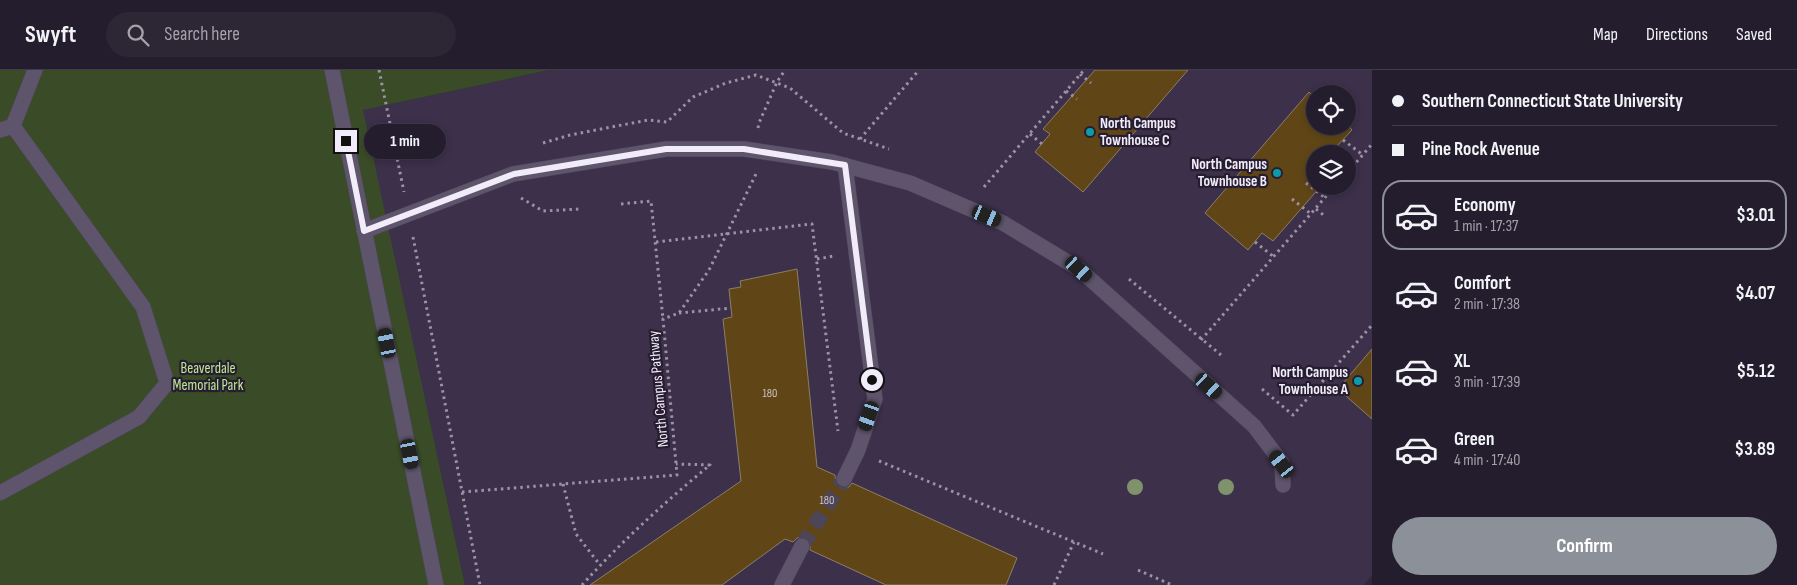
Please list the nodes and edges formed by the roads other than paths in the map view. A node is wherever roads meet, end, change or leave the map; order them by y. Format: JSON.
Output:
{"nodes":[{"id":1,"x":35,"y":70,"type":"edge"},
{"id":2,"x":332,"y":70,"type":"edge"},
{"id":3,"x":6,"y":128,"type":"edge"},
{"id":4,"x":845,"y":165,"type":"junction"},
{"id":5,"x":364,"y":231,"type":"junction"},
{"id":6,"x":844,"y":479,"type":"tunnel mouth"},
{"id":7,"x":1283,"y":485,"type":"dead end"},
{"id":8,"x":0,"y":493,"type":"edge"},
{"id":9,"x":802,"y":546,"type":"tunnel mouth"},
{"id":10,"x":436,"y":585,"type":"edge"},
{"id":11,"x":782,"y":585,"type":"edge"}],
"edges":[{"from":1,"to":3,"type":"street"},
{"from":2,"to":5,"type":"street"},
{"from":3,"to":8,"type":"street"},
{"from":4,"to":5,"type":"street"},
{"from":4,"to":6,"type":"street"},
{"from":4,"to":7,"type":"street"},
{"from":5,"to":10,"type":"street"},
{"from":9,"to":11,"type":"street"}]}
